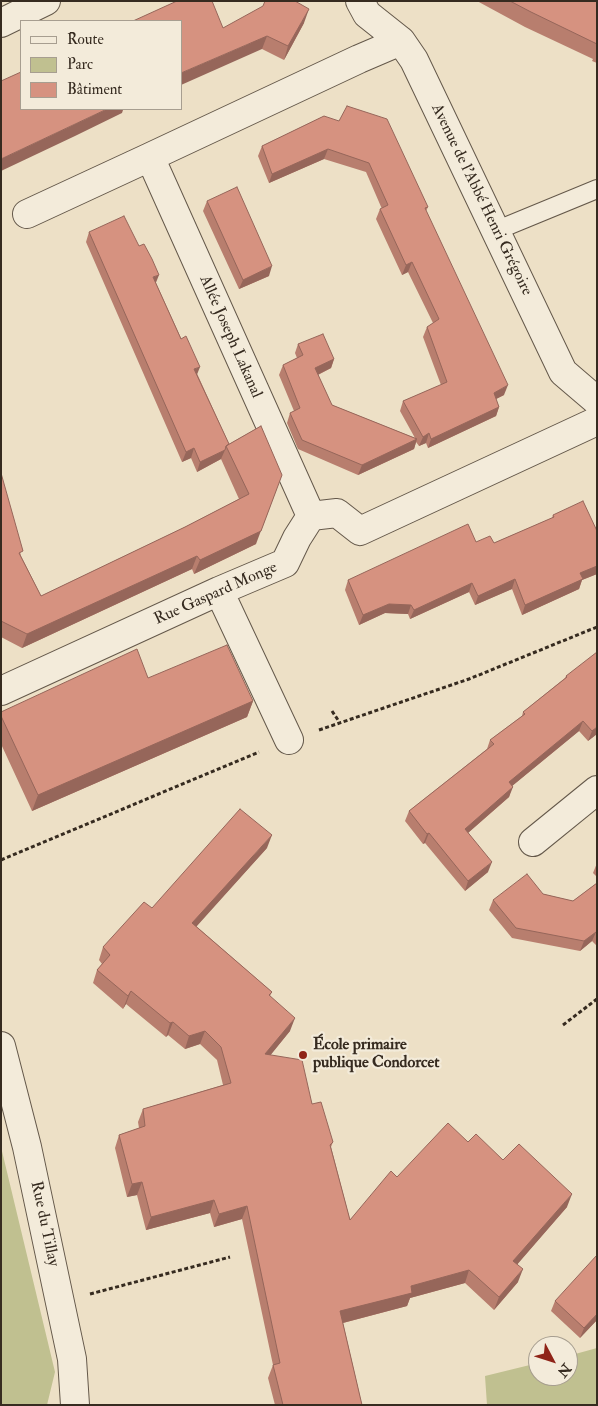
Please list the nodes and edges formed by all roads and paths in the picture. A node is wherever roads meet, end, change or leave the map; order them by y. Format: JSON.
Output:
{"nodes":[{"id":1,"x":46,"y":1,"type":"edge"},
{"id":2,"x":360,"y":1,"type":"edge"},
{"id":3,"x":1,"y":23,"type":"edge"},
{"id":4,"x":401,"y":41,"type":"junction"},
{"id":5,"x":150,"y":157,"type":"junction"},
{"id":6,"x":597,"y":189,"type":"edge"},
{"id":7,"x":27,"y":214,"type":"dead end"},
{"id":8,"x":496,"y":231,"type":"junction"},
{"id":9,"x":597,"y":401,"type":"edge"},
{"id":10,"x":597,"y":421,"type":"edge"},
{"id":11,"x":311,"y":516,"type":"junction"},
{"id":12,"x":219,"y":591,"type":"junction"},
{"id":13,"x":1,"y":691,"type":"edge"},
{"id":14,"x":332,"y":711,"type":"dead end"},
{"id":15,"x":340,"y":723,"type":"dead end"},
{"id":16,"x":289,"y":740,"type":"dead end"},
{"id":17,"x":597,"y":790,"type":"edge"},
{"id":18,"x":532,"y":842,"type":"dead end"},
{"id":19,"x":597,"y":999,"type":"edge"},
{"id":20,"x":563,"y":1025,"type":"dead end"},
{"id":21,"x":1,"y":1046,"type":"edge"},
{"id":22,"x":230,"y":1257,"type":"dead end"},
{"id":23,"x":60,"y":1302,"type":"junction"},
{"id":24,"x":75,"y":1405,"type":"edge"}],
"edges":[{"from":1,"to":3,"type":"street"},
{"from":2,"to":4,"type":"street","name":"Avenue de l'Abbé Henri Grégoire"},
{"from":4,"to":5,"type":"street"},
{"from":4,"to":8,"type":"street","name":"Avenue de l'Abbé Henri Grégoire"},
{"from":5,"to":7,"type":"street"},
{"from":5,"to":11,"type":"street","name":"Allée Joseph Lakanal"},
{"from":6,"to":8,"type":"lane"},
{"from":8,"to":9,"type":"street","name":"Avenue de l'Abbé Henri Grégoire"},
{"from":10,"to":11,"type":"street"},
{"from":11,"to":12,"type":"street","name":"Rue Gaspard Monge"},
{"from":12,"to":13,"type":"street","name":"Rue Gaspard Monge"},
{"from":12,"to":16,"type":"street"},
{"from":14,"to":15,"type":"path"},
{"from":17,"to":18,"type":"street"},
{"from":19,"to":20,"type":"path"},
{"from":21,"to":23,"type":"street","name":"Rue du Tillay"},
{"from":22,"to":23,"type":"path"},
{"from":23,"to":24,"type":"street","name":"Rue du Tillay"}]}
